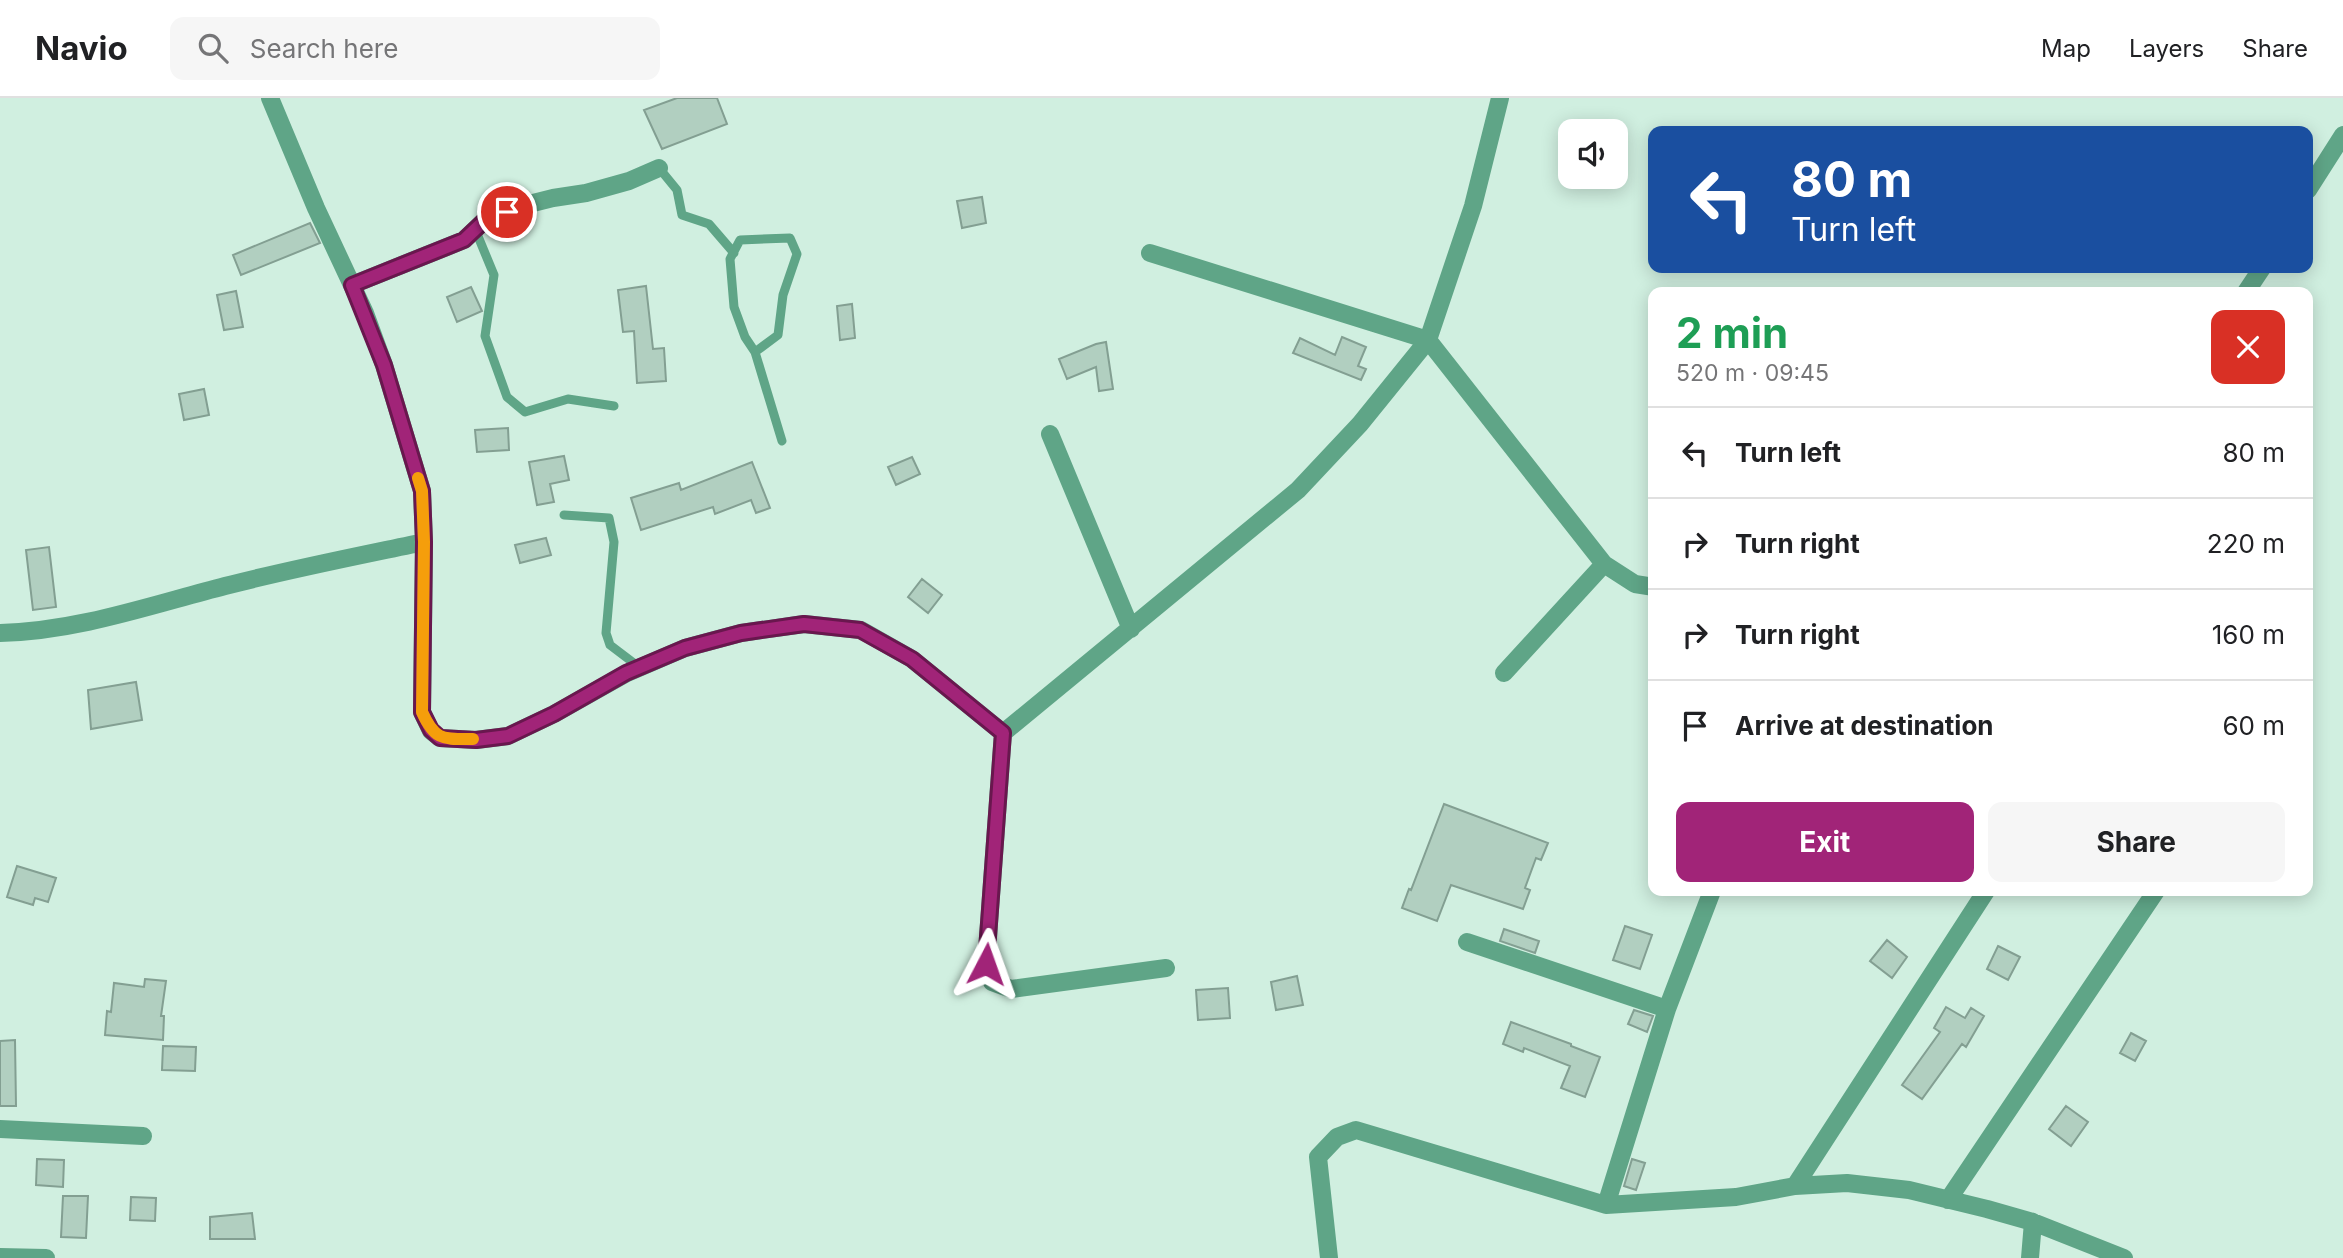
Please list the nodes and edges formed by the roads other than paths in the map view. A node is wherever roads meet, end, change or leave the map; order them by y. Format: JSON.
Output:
{"nodes":[{"id":1,"x":270,"y":98,"type":"edge"},
{"id":2,"x":1500,"y":98,"type":"edge"},
{"id":3,"x":2340,"y":145,"type":"edge"},
{"id":4,"x":659,"y":167,"type":"joint"},
{"id":5,"x":2313,"y":183,"type":"edge"},
{"id":6,"x":475,"y":229,"type":"junction"},
{"id":7,"x":734,"y":253,"type":"junction"},
{"id":8,"x":1150,"y":253,"type":"dead end"},
{"id":9,"x":352,"y":285,"type":"junction"},
{"id":10,"x":1428,"y":340,"type":"junction"},
{"id":11,"x":755,"y":352,"type":"junction"},
{"id":12,"x":614,"y":406,"type":"dead end"},
{"id":13,"x":1050,"y":434,"type":"dead end"},
{"id":14,"x":782,"y":441,"type":"dead end"},
{"id":15,"x":564,"y":514,"type":"dead end"},
{"id":16,"x":424,"y":542,"type":"junction"},
{"id":17,"x":1604,"y":564,"type":"junction"},
{"id":18,"x":1648,"y":586,"type":"edge"},
{"id":19,"x":1131,"y":629,"type":"junction"},
{"id":20,"x":0,"y":633,"type":"edge"},
{"id":21,"x":639,"y":667,"type":"junction"},
{"id":22,"x":1504,"y":673,"type":"dead end"},
{"id":23,"x":1003,"y":733,"type":"junction"},
{"id":24,"x":1710,"y":896,"type":"edge"},
{"id":25,"x":1983,"y":896,"type":"edge"},
{"id":26,"x":2153,"y":896,"type":"edge"},
{"id":27,"x":1466,"y":942,"type":"dead end"},
{"id":28,"x":1166,"y":968,"type":"dead end"},
{"id":29,"x":1667,"y":1009,"type":"junction"},
{"id":30,"x":0,"y":1129,"type":"edge"},
{"id":31,"x":143,"y":1136,"type":"dead end"},
{"id":32,"x":1795,"y":1186,"type":"junction"},
{"id":33,"x":1948,"y":1200,"type":"junction"},
{"id":34,"x":1606,"y":1205,"type":"junction"},
{"id":35,"x":2033,"y":1222,"type":"junction"},
{"id":36,"x":0,"y":1257,"type":"edge"},
{"id":37,"x":46,"y":1258,"type":"edge"},
{"id":38,"x":1329,"y":1258,"type":"edge"},
{"id":39,"x":2030,"y":1258,"type":"edge"},
{"id":40,"x":2124,"y":1258,"type":"edge"}],
"edges":[{"from":1,"to":9,"type":"street"},
{"from":2,"to":10,"type":"street"},
{"from":3,"to":5,"type":"street"},
{"from":4,"to":6,"type":"street"},
{"from":4,"to":7,"type":"lane"},
{"from":6,"to":9,"type":"street"},
{"from":6,"to":12,"type":"lane"},
{"from":7,"to":11,"type":"lane"},
{"from":7,"to":11,"type":"lane"},
{"from":8,"to":10,"type":"street"},
{"from":9,"to":16,"type":"street"},
{"from":10,"to":17,"type":"street"},
{"from":10,"to":19,"type":"street"},
{"from":11,"to":14,"type":"lane"},
{"from":13,"to":19,"type":"street"},
{"from":15,"to":21,"type":"lane"},
{"from":16,"to":20,"type":"street"},
{"from":16,"to":21,"type":"street"},
{"from":17,"to":18,"type":"street"},
{"from":17,"to":22,"type":"street"},
{"from":19,"to":23,"type":"street"},
{"from":21,"to":23,"type":"street"},
{"from":23,"to":28,"type":"street"},
{"from":24,"to":29,"type":"street"},
{"from":25,"to":32,"type":"street"},
{"from":26,"to":33,"type":"street"},
{"from":27,"to":29,"type":"street"},
{"from":29,"to":34,"type":"street"},
{"from":30,"to":31,"type":"street"},
{"from":32,"to":33,"type":"street"},
{"from":32,"to":34,"type":"street"},
{"from":33,"to":35,"type":"street"},
{"from":34,"to":38,"type":"street"},
{"from":35,"to":39,"type":"street"},
{"from":35,"to":40,"type":"street"},
{"from":36,"to":37,"type":"street"}]}
